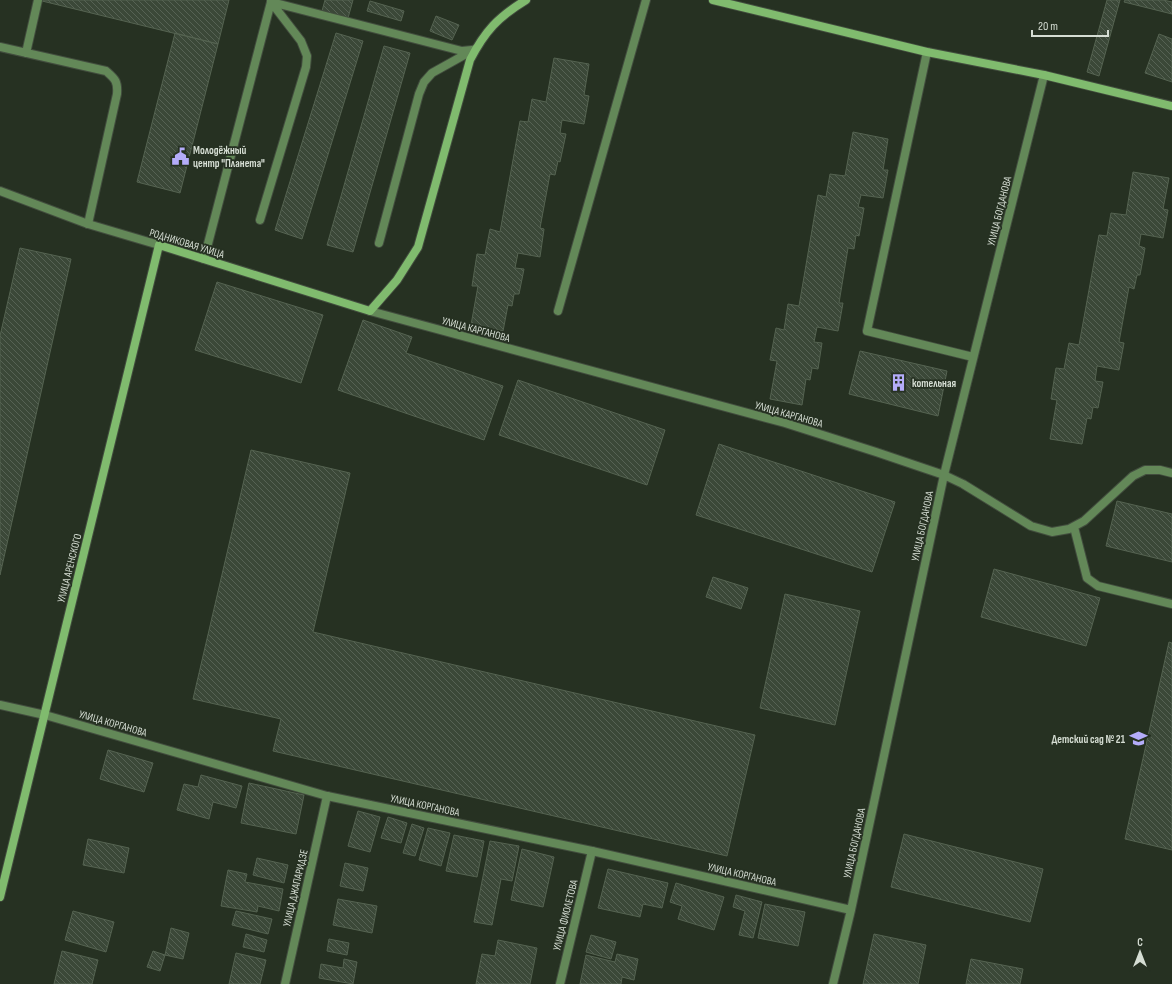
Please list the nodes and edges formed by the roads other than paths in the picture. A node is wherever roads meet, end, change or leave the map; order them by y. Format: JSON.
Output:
{"nodes":[{"id":1,"x":38,"y":0,"type":"edge"},
{"id":2,"x":526,"y":0,"type":"edge"},
{"id":3,"x":646,"y":0,"type":"edge"},
{"id":4,"x":713,"y":0,"type":"edge"},
{"id":5,"x":271,"y":1,"type":"edge"},
{"id":6,"x":0,"y":47,"type":"edge"},
{"id":7,"x":475,"y":49,"type":"junction"},
{"id":8,"x":927,"y":52,"type":"junction"},
{"id":9,"x":26,"y":53,"type":"junction"},
{"id":10,"x":1044,"y":75,"type":"junction"},
{"id":11,"x":1172,"y":106,"type":"edge"},
{"id":12,"x":0,"y":191,"type":"edge"},
{"id":13,"x":260,"y":220,"type":"dead end"},
{"id":14,"x":88,"y":224,"type":"junction"},
{"id":15,"x":379,"y":243,"type":"dead end"},
{"id":16,"x":159,"y":245,"type":"junction"},
{"id":17,"x":204,"y":259,"type":"junction"},
{"id":18,"x":370,"y":311,"type":"junction"},
{"id":19,"x":558,"y":311,"type":"dead end"},
{"id":20,"x":973,"y":357,"type":"junction"},
{"id":21,"x":1172,"y":473,"type":"edge"},
{"id":22,"x":944,"y":475,"type":"junction"},
{"id":23,"x":1074,"y":527,"type":"junction"},
{"id":24,"x":1172,"y":604,"type":"edge"},
{"id":25,"x":0,"y":705,"type":"edge"},
{"id":26,"x":45,"y":715,"type":"junction"},
{"id":27,"x":327,"y":796,"type":"junction"},
{"id":28,"x":592,"y":851,"type":"junction"},
{"id":29,"x":0,"y":897,"type":"edge"},
{"id":30,"x":851,"y":910,"type":"junction"},
{"id":31,"x":285,"y":984,"type":"edge"},
{"id":32,"x":560,"y":984,"type":"edge"},
{"id":33,"x":833,"y":984,"type":"edge"}],
"edges":[{"from":1,"to":9,"type":"street"},
{"from":2,"to":7,"type":"street"},
{"from":3,"to":19,"type":"street"},
{"from":4,"to":8,"type":"street"},
{"from":5,"to":7,"type":"street"},
{"from":5,"to":13,"type":"street"},
{"from":5,"to":17,"type":"street"},
{"from":6,"to":9,"type":"street"},
{"from":7,"to":15,"type":"street"},
{"from":7,"to":18,"type":"street"},
{"from":8,"to":10,"type":"street"},
{"from":8,"to":20,"type":"street"},
{"from":9,"to":14,"type":"street"},
{"from":10,"to":11,"type":"street"},
{"from":10,"to":20,"type":"street","name":"УЛИЦА БОГДАНОВА"},
{"from":12,"to":14,"type":"street","name":"РОДНИКОВАЯ УЛИЦА"},
{"from":14,"to":16,"type":"street","name":"РОДНИКОВАЯ УЛИЦА"},
{"from":16,"to":17,"type":"street","name":"РОДНИКОВАЯ УЛИЦА"},
{"from":16,"to":26,"type":"street","name":"УЛИЦА АРЕНСКОГО"},
{"from":17,"to":18,"type":"street","name":"РОДНИКОВАЯ УЛИЦА"},
{"from":18,"to":22,"type":"street","name":"УЛИЦА КАРГАНОВА"},
{"from":20,"to":22,"type":"street","name":"УЛИЦА БОГДАНОВА"},
{"from":21,"to":23,"type":"street","name":"УЛИЦА КАРГАНОВА"},
{"from":22,"to":23,"type":"street","name":"УЛИЦА КАРГАНОВА"},
{"from":22,"to":30,"type":"street","name":"УЛИЦА БОГДАНОВА"},
{"from":23,"to":24,"type":"street"},
{"from":25,"to":26,"type":"street","name":"УЛИЦА КОРГАНОВА"},
{"from":26,"to":27,"type":"street","name":"УЛИЦА КОРГАНОВА"},
{"from":26,"to":29,"type":"street","name":"УЛИЦА АРЕНСКОГО"},
{"from":27,"to":28,"type":"street","name":"УЛИЦА КОРГАНОВА"},
{"from":27,"to":31,"type":"street","name":"УЛИЦА ДЖАПАРИДЗЕ"},
{"from":28,"to":30,"type":"street","name":"УЛИЦА КОРГАНОВА"},
{"from":28,"to":32,"type":"street","name":"УЛИЦА ФИОЛЕТОВА"},
{"from":30,"to":33,"type":"street","name":"УЛИЦА БОГДАНОВА"}]}
